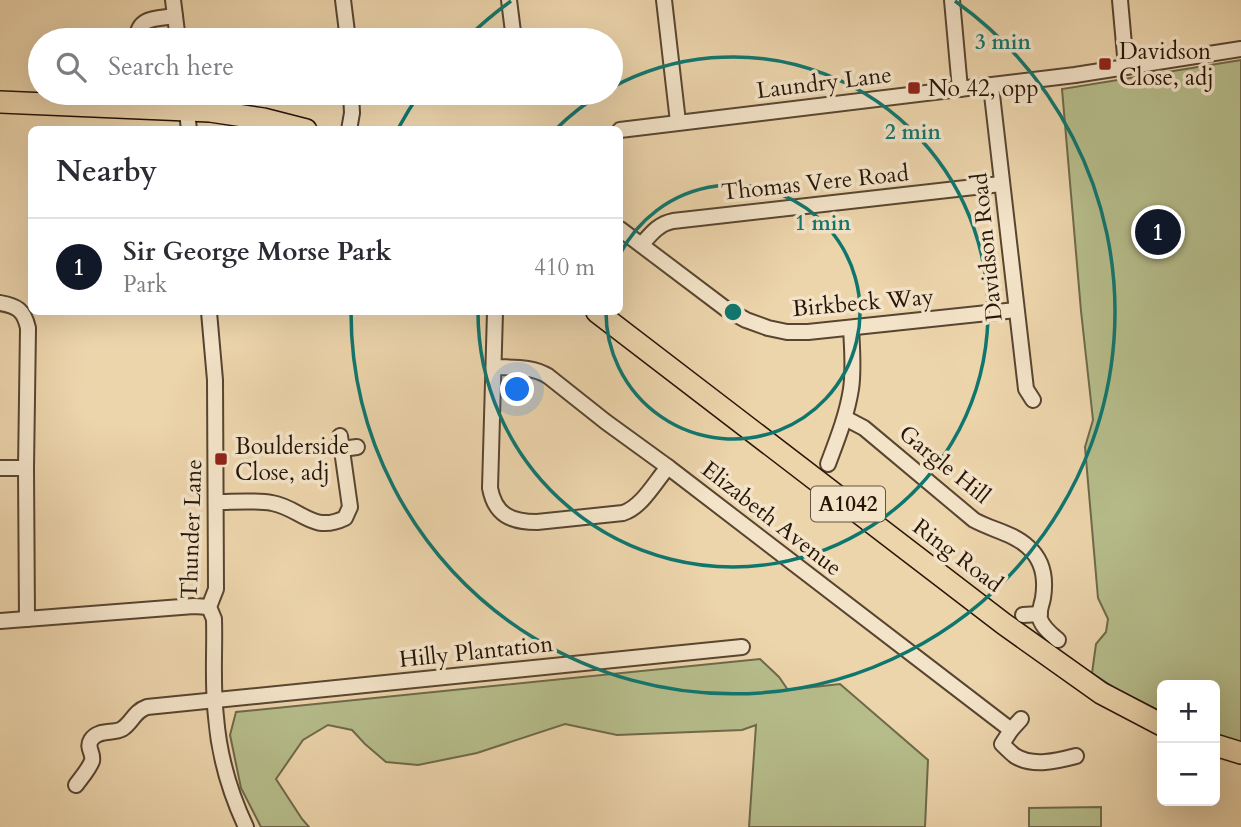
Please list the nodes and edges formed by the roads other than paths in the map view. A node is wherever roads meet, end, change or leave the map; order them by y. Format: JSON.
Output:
{"nodes":[{"id":1,"x":173,"y":0,"type":"edge"},
{"id":2,"x":343,"y":0,"type":"edge"},
{"id":3,"x":509,"y":0,"type":"edge"},
{"id":4,"x":664,"y":0,"type":"edge"},
{"id":5,"x":952,"y":0,"type":"edge"},
{"id":6,"x":1120,"y":0,"type":"edge"},
{"id":7,"x":175,"y":16,"type":"junction"},
{"id":8,"x":139,"y":28,"type":"edge"},
{"id":9,"x":176,"y":28,"type":"edge"},
{"id":10,"x":346,"y":28,"type":"edge"},
{"id":11,"x":512,"y":28,"type":"edge"},
{"id":12,"x":1241,"y":49,"type":"edge"},
{"id":13,"x":1126,"y":67,"type":"junction"},
{"id":14,"x":991,"y":86,"type":"junction"},
{"id":15,"x":960,"y":89,"type":"junction"},
{"id":16,"x":0,"y":102,"type":"edge"},
{"id":17,"x":28,"y":103,"type":"edge"},
{"id":18,"x":62,"y":105,"type":"edge"},
{"id":19,"x":352,"y":105,"type":"edge"},
{"id":20,"x":187,"y":111,"type":"edge"},
{"id":21,"x":678,"y":122,"type":"junction"},
{"id":22,"x":290,"y":126,"type":"edge"},
{"id":23,"x":350,"y":126,"type":"edge"},
{"id":24,"x":623,"y":130,"type":"edge"},
{"id":25,"x":1001,"y":184,"type":"junction"},
{"id":26,"x":623,"y":231,"type":"edge"},
{"id":27,"x":642,"y":244,"type":"junction"},
{"id":28,"x":0,"y":303,"type":"edge"},
{"id":29,"x":1016,"y":310,"type":"junction"},
{"id":30,"x":209,"y":315,"type":"edge"},
{"id":31,"x":495,"y":315,"type":"edge"},
{"id":32,"x":601,"y":315,"type":"edge"},
{"id":33,"x":851,"y":328,"type":"junction"},
{"id":34,"x":495,"y":367,"type":"junction"},
{"id":35,"x":1033,"y":400,"type":"dead end"},
{"id":36,"x":845,"y":418,"type":"junction"},
{"id":37,"x":346,"y":444,"type":"dead end"},
{"id":38,"x":828,"y":464,"type":"dead end"},
{"id":39,"x":668,"y":467,"type":"junction"},
{"id":40,"x":0,"y":468,"type":"edge"},
{"id":41,"x":26,"y":468,"type":"junction"},
{"id":42,"x":216,"y":502,"type":"junction"},
{"id":43,"x":209,"y":607,"type":"junction"},
{"id":44,"x":1040,"y":614,"type":"junction"},
{"id":45,"x":1023,"y":615,"type":"dead end"},
{"id":46,"x":27,"y":619,"type":"junction"},
{"id":47,"x":0,"y":621,"type":"edge"},
{"id":48,"x":1058,"y":640,"type":"dead end"},
{"id":49,"x":742,"y":647,"type":"dead end"},
{"id":50,"x":215,"y":700,"type":"junction"},
{"id":51,"x":1157,"y":722,"type":"edge"},
{"id":52,"x":1220,"y":747,"type":"edge"},
{"id":53,"x":1241,"y":753,"type":"edge"},
{"id":54,"x":1076,"y":756,"type":"dead end"},
{"id":55,"x":77,"y":778,"type":"dead end"},
{"id":56,"x":246,"y":827,"type":"edge"}],
"edges":[{"from":1,"to":7,"type":"street"},
{"from":2,"to":10,"type":"street"},
{"from":3,"to":11,"type":"street"},
{"from":4,"to":21,"type":"street"},
{"from":5,"to":15,"type":"street"},
{"from":6,"to":13,"type":"street"},
{"from":7,"to":8,"type":"street"},
{"from":7,"to":9,"type":"street"},
{"from":12,"to":13,"type":"street","name":"Laundry Lane"},
{"from":13,"to":14,"type":"street","name":"Laundry Lane"},
{"from":14,"to":15,"type":"street","name":"Laundry Lane"},
{"from":14,"to":25,"type":"street","name":"Davidson Road"},
{"from":15,"to":21,"type":"street","name":"Laundry Lane"},
{"from":16,"to":17,"type":"highway"},
{"from":18,"to":20,"type":"highway"},
{"from":19,"to":23,"type":"street"},
{"from":20,"to":22,"type":"highway"},
{"from":21,"to":24,"type":"street","name":"Laundry Lane"},
{"from":25,"to":27,"type":"street","name":"Thomas Vere Road"},
{"from":25,"to":29,"type":"street","name":"Davidson Road"},
{"from":26,"to":27,"type":"street","name":"Birkbeck Way"},
{"from":27,"to":33,"type":"street","name":"Birkbeck Way"},
{"from":28,"to":41,"type":"street"},
{"from":29,"to":33,"type":"street","name":"Birkbeck Way"},
{"from":29,"to":35,"type":"street","name":"Davidson Road"},
{"from":30,"to":42,"type":"street","name":"Thunder Lane"},
{"from":31,"to":34,"type":"street"},
{"from":32,"to":51,"type":"highway","name":"Ring Road","number":"A1042"},
{"from":33,"to":36,"type":"street"},
{"from":34,"to":39,"type":"street","name":"Elizabeth Avenue"},
{"from":34,"to":39,"type":"street"},
{"from":36,"to":38,"type":"street"},
{"from":36,"to":44,"type":"street","name":"Gargle Hill"},
{"from":37,"to":42,"type":"street"},
{"from":39,"to":54,"type":"street","name":"Elizabeth Avenue"},
{"from":40,"to":41,"type":"street"},
{"from":41,"to":46,"type":"street"},
{"from":42,"to":43,"type":"street","name":"Thunder Lane"},
{"from":43,"to":46,"type":"street"},
{"from":43,"to":50,"type":"street","name":"Thunder Lane"},
{"from":44,"to":45,"type":"street"},
{"from":44,"to":48,"type":"street"},
{"from":46,"to":47,"type":"street"},
{"from":49,"to":50,"type":"street","name":"Hilly Plantation"},
{"from":50,"to":55,"type":"street","name":"Hilly Plantation"},
{"from":50,"to":56,"type":"street","name":"Thunder Lane"},
{"from":52,"to":53,"type":"highway"}]}
